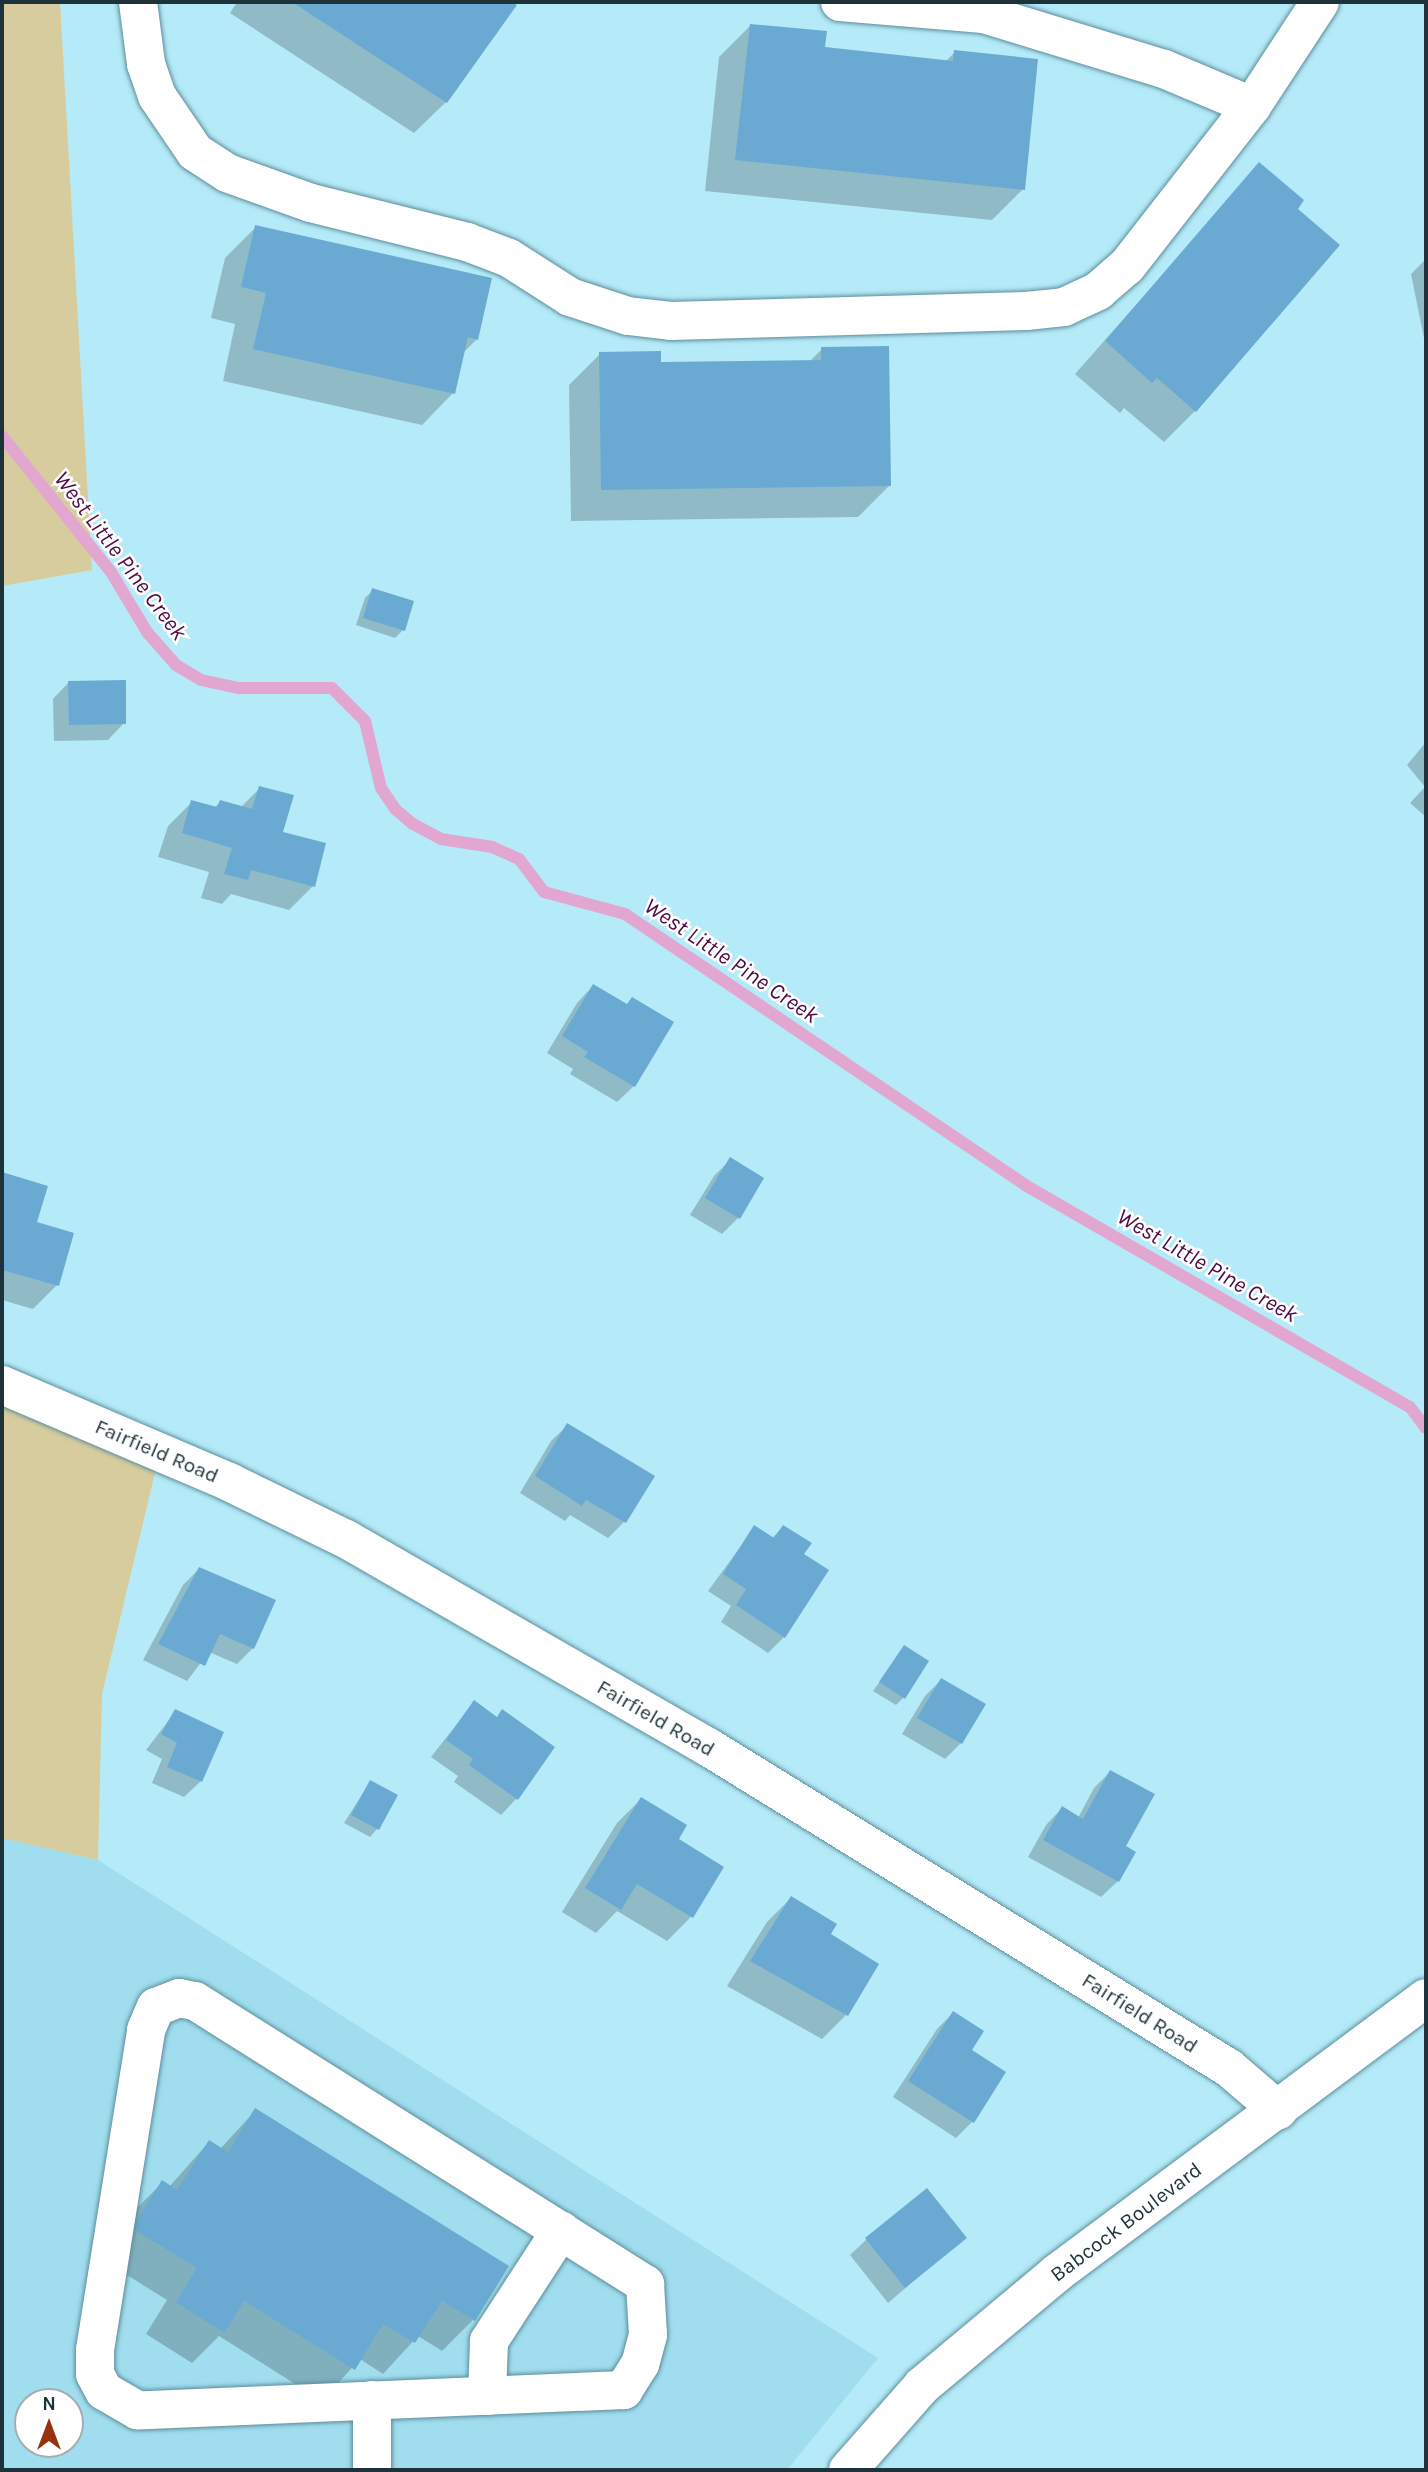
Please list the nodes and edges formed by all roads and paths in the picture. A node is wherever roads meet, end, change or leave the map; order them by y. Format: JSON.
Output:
{"nodes":[{"id":1,"x":138,"y":2,"type":"edge"},
{"id":2,"x":840,"y":2,"type":"edge"},
{"id":3,"x":1320,"y":2,"type":"edge"},
{"id":4,"x":1252,"y":106,"type":"junction"},
{"id":5,"x":2,"y":1385,"type":"edge"},
{"id":6,"x":1426,"y":1998,"type":"edge"},
{"id":7,"x":1278,"y":2110,"type":"junction"},
{"id":8,"x":561,"y":2230,"type":"junction"},
{"id":9,"x":487,"y":2396,"type":"junction"},
{"id":10,"x":372,"y":2400,"type":"junction"},
{"id":11,"x":372,"y":2470,"type":"edge"},
{"id":12,"x":848,"y":2470,"type":"edge"}],
"edges":[{"from":1,"to":4,"type":"street"},
{"from":2,"to":4,"type":"street"},
{"from":3,"to":4,"type":"street"},
{"from":5,"to":7,"type":"street","name":"Fairfield Road"},
{"from":6,"to":7,"type":"street","name":"Babcock Boulevard"},
{"from":7,"to":12,"type":"street","name":"Babcock Boulevard"},
{"from":8,"to":9,"type":"street"},
{"from":8,"to":9,"type":"street"},
{"from":8,"to":10,"type":"street"},
{"from":9,"to":10,"type":"street"},
{"from":10,"to":11,"type":"street"}]}
